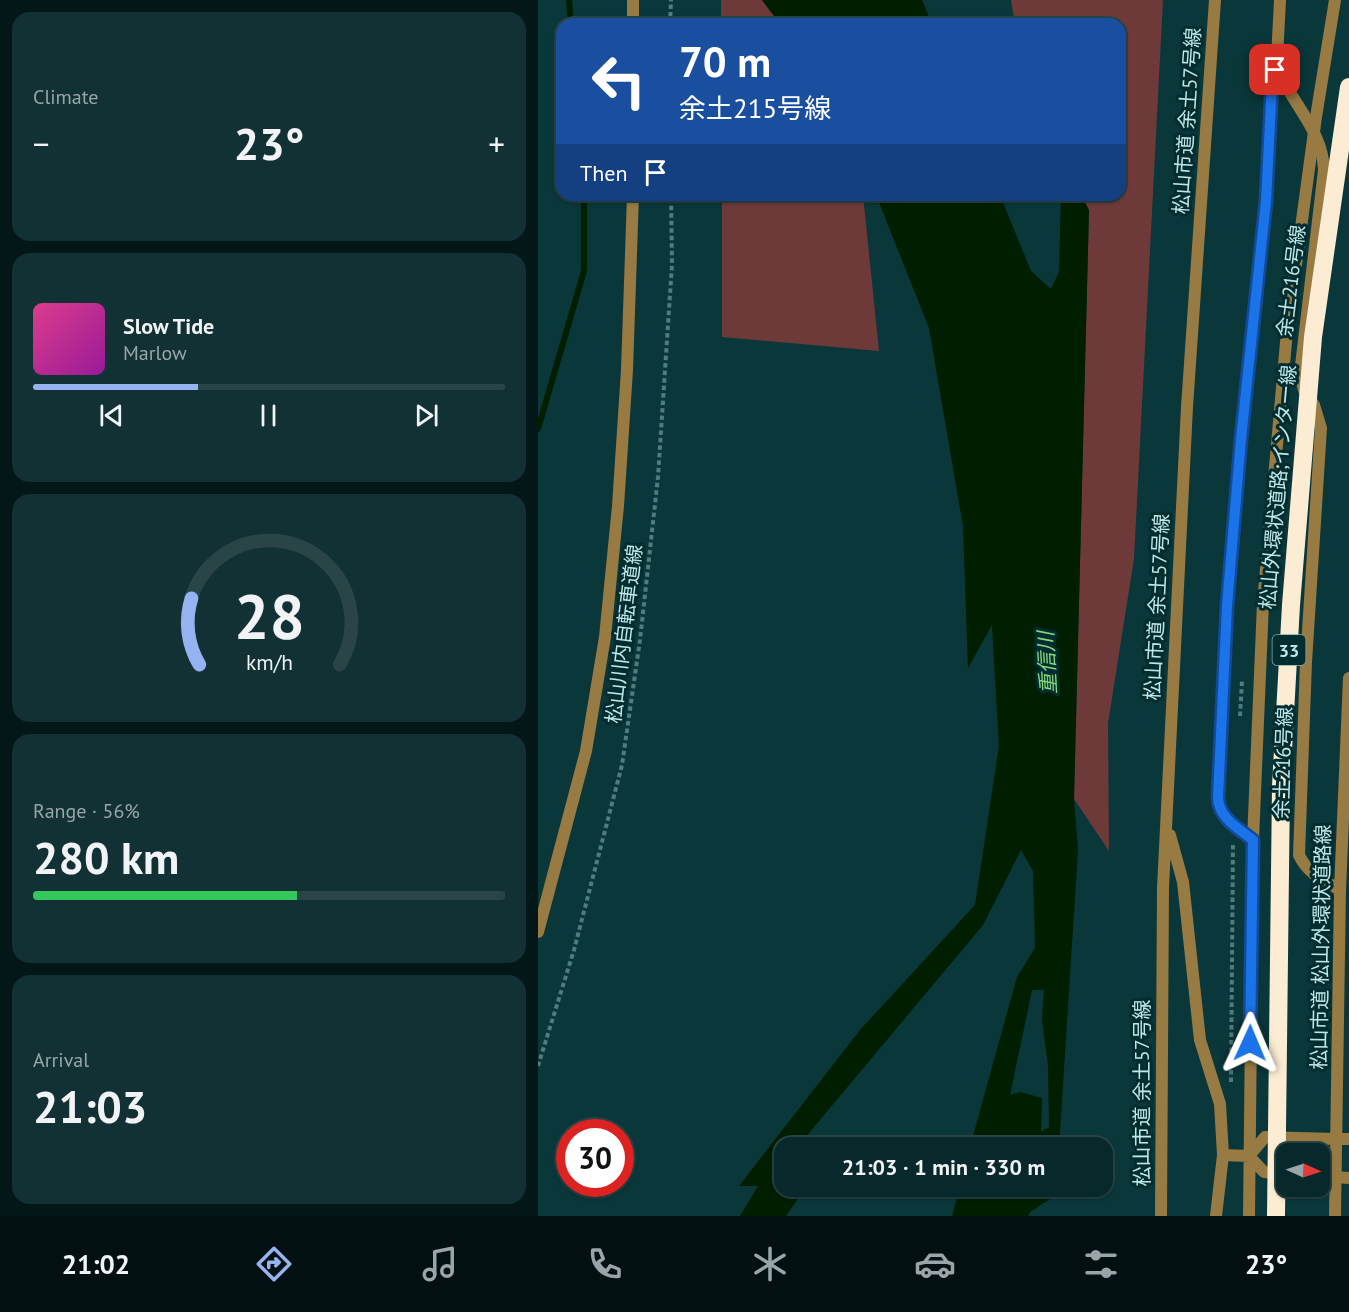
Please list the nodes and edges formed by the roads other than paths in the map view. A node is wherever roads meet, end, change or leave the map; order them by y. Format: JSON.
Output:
{"nodes":[{"id":1,"x":633,"y":0,"type":"edge"},
{"id":2,"x":1215,"y":0,"type":"edge"},
{"id":3,"x":1280,"y":0,"type":"edge"},
{"id":4,"x":1335,"y":0,"type":"edge"},
{"id":5,"x":633,"y":18,"type":"edge"},
{"id":6,"x":1277,"y":58,"type":"junction"},
{"id":7,"x":1348,"y":87,"type":"edge"},
{"id":8,"x":633,"y":201,"type":"edge"},
{"id":9,"x":1348,"y":678,"type":"edge"},
{"id":10,"x":1167,"y":825,"type":"junction"},
{"id":11,"x":1253,"y":840,"type":"junction"},
{"id":12,"x":1340,"y":890,"type":"junction"},
{"id":13,"x":538,"y":932,"type":"edge"},
{"id":14,"x":1342,"y":1139,"type":"edge"},
{"id":15,"x":1223,"y":1155,"type":"junction"},
{"id":16,"x":1249,"y":1156,"type":"junction"},
{"id":17,"x":1276,"y":1173,"type":"edge"},
{"id":18,"x":1330,"y":1177,"type":"edge"},
{"id":19,"x":1335,"y":1177,"type":"junction"},
{"id":20,"x":1348,"y":1178,"type":"edge"},
{"id":21,"x":1161,"y":1216,"type":"edge"},
{"id":22,"x":1216,"y":1216,"type":"edge"},
{"id":23,"x":1249,"y":1216,"type":"edge"},
{"id":24,"x":1276,"y":1216,"type":"edge"},
{"id":25,"x":1335,"y":1216,"type":"edge"}],
"edges":[{"from":1,"to":5,"type":"street"},
{"from":2,"to":10,"type":"street","name":"松山市道 余土57号線"},
{"from":3,"to":6,"type":"street"},
{"from":4,"to":11,"type":"street","bridge":true},
{"from":6,"to":11,"type":"street"},
{"from":6,"to":12,"type":"street","name":"余土216号線"},
{"from":7,"to":24,"type":"highway","name":"松山外環状道路;インター線","number":"33","bridge":true},
{"from":8,"to":13,"type":"street"},
{"from":9,"to":12,"type":"street","name":"松山市道 松山外環状道路線"},
{"from":10,"to":15,"type":"street"},
{"from":10,"to":21,"type":"street","name":"松山市道 余土57号線"},
{"from":11,"to":16,"type":"street"},
{"from":12,"to":14,"type":"street","name":"松山市道 松山外環状道路線"},
{"from":14,"to":16,"type":"street"},
{"from":14,"to":19,"type":"street","name":"松山市道 松山外環状道路線"},
{"from":15,"to":16,"type":"street"},
{"from":15,"to":22,"type":"street"},
{"from":16,"to":17,"type":"street"},
{"from":16,"to":23,"type":"street"},
{"from":18,"to":19,"type":"street"},
{"from":19,"to":20,"type":"street"},
{"from":19,"to":25,"type":"street","name":"松山市道 松山外環状道路線"}]}
